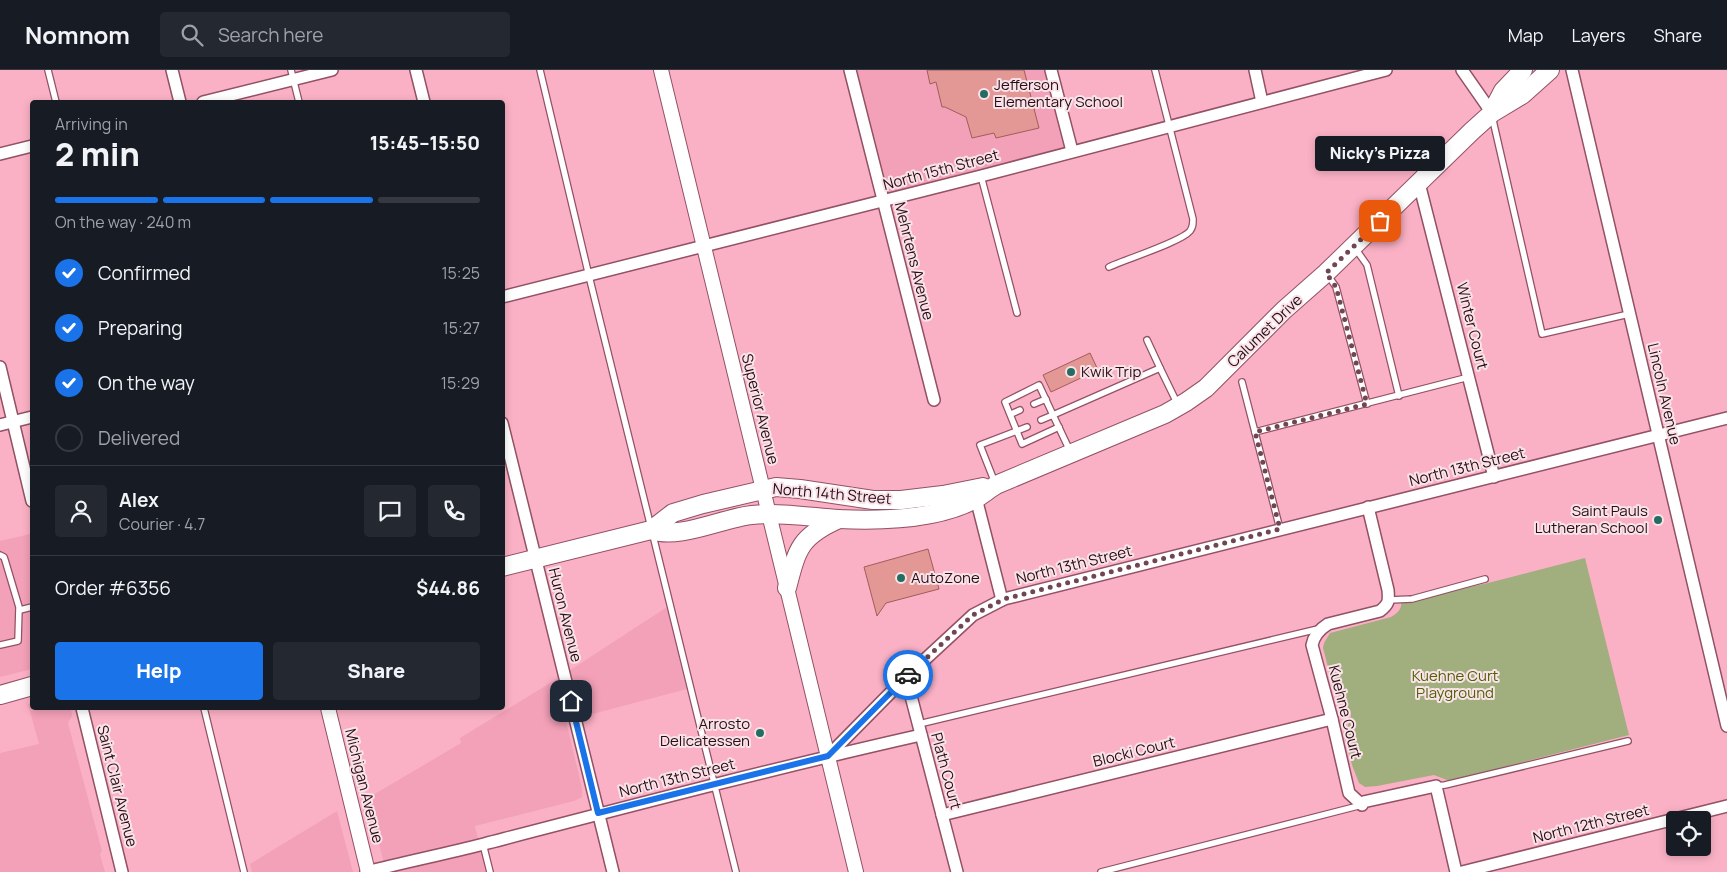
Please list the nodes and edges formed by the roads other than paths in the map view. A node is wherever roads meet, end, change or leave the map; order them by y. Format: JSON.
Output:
{"nodes":[{"id":1,"x":48,"y":70,"type":"edge"},
{"id":2,"x":172,"y":70,"type":"edge"},
{"id":3,"x":332,"y":70,"type":"edge"},
{"id":4,"x":416,"y":70,"type":"edge"},
{"id":5,"x":540,"y":70,"type":"edge"},
{"id":6,"x":661,"y":70,"type":"edge"},
{"id":7,"x":850,"y":70,"type":"edge"},
{"id":8,"x":1051,"y":70,"type":"edge"},
{"id":9,"x":1155,"y":70,"type":"edge"},
{"id":10,"x":1255,"y":70,"type":"edge"},
{"id":11,"x":1386,"y":70,"type":"edge"},
{"id":12,"x":1462,"y":70,"type":"edge"},
{"id":13,"x":1523,"y":70,"type":"edge"},
{"id":14,"x":1550,"y":70,"type":"edge"},
{"id":15,"x":1572,"y":70,"type":"edge"},
{"id":16,"x":292,"y":75,"type":"edge"},
{"id":17,"x":56,"y":100,"type":"edge"},
{"id":18,"x":180,"y":100,"type":"edge"},
{"id":19,"x":210,"y":100,"type":"edge"},
{"id":20,"x":298,"y":100,"type":"edge"},
{"id":21,"x":424,"y":100,"type":"edge"},
{"id":22,"x":1262,"y":102,"type":"junction"},
{"id":23,"x":1492,"y":113,"type":"junction"},
{"id":24,"x":1169,"y":126,"type":"junction"},
{"id":25,"x":30,"y":146,"type":"edge"},
{"id":26,"x":1072,"y":151,"type":"junction"},
{"id":27,"x":0,"y":154,"type":"edge"},
{"id":28,"x":981,"y":176,"type":"junction"},
{"id":29,"x":1419,"y":183,"type":"junction"},
{"id":30,"x":883,"y":201,"type":"junction"},
{"id":31,"x":704,"y":247,"type":"junction"},
{"id":32,"x":1353,"y":247,"type":"junction"},
{"id":33,"x":1109,"y":267,"type":"dead end"},
{"id":34,"x":1326,"y":273,"type":"junction"},
{"id":35,"x":588,"y":276,"type":"junction"},
{"id":36,"x":505,"y":296,"type":"edge"},
{"id":37,"x":1017,"y":313,"type":"dead end"},
{"id":38,"x":1629,"y":314,"type":"junction"},
{"id":39,"x":1147,"y":340,"type":"dead end"},
{"id":40,"x":0,"y":367,"type":"edge"},
{"id":41,"x":1160,"y":368,"type":"junction"},
{"id":42,"x":1469,"y":377,"type":"junction"},
{"id":43,"x":1242,"y":382,"type":"dead end"},
{"id":44,"x":1399,"y":396,"type":"junction"},
{"id":45,"x":1046,"y":399,"type":"junction"},
{"id":46,"x":934,"y":400,"type":"dead end"},
{"id":47,"x":1034,"y":404,"type":"dead end"},
{"id":48,"x":1367,"y":404,"type":"junction"},
{"id":49,"x":1179,"y":407,"type":"junction"},
{"id":50,"x":1020,"y":410,"type":"dead end"},
{"id":51,"x":1011,"y":414,"type":"junction"},
{"id":52,"x":1053,"y":415,"type":"junction"},
{"id":53,"x":30,"y":418,"type":"edge"},
{"id":54,"x":1727,"y":418,"type":"edge"},
{"id":55,"x":1042,"y":420,"type":"dead end"},
{"id":56,"x":13,"y":422,"type":"junction"},
{"id":57,"x":0,"y":425,"type":"edge"},
{"id":58,"x":1027,"y":427,"type":"dead end"},
{"id":59,"x":1059,"y":427,"type":"junction"},
{"id":60,"x":1017,"y":432,"type":"junction"},
{"id":61,"x":1255,"y":432,"type":"junction"},
{"id":62,"x":505,"y":435,"type":"edge"},
{"id":63,"x":1658,"y":435,"type":"junction"},
{"id":64,"x":1071,"y":453,"type":"junction"},
{"id":65,"x":1494,"y":477,"type":"junction"},
{"id":66,"x":996,"y":485,"type":"junction"},
{"id":67,"x":763,"y":490,"type":"junction"},
{"id":68,"x":30,"y":493,"type":"edge"},
{"id":69,"x":976,"y":498,"type":"junction"},
{"id":70,"x":1368,"y":507,"type":"junction"},
{"id":71,"x":769,"y":514,"type":"junction"},
{"id":72,"x":839,"y":519,"type":"junction"},
{"id":73,"x":1280,"y":529,"type":"junction"},
{"id":74,"x":651,"y":530,"type":"junction"},
{"id":75,"x":0,"y":555,"type":"edge"},
{"id":76,"x":536,"y":559,"type":"junction"},
{"id":77,"x":505,"y":566,"type":"edge"},
{"id":78,"x":1485,"y":579,"type":"dead end"},
{"id":79,"x":787,"y":588,"type":"junction"},
{"id":80,"x":1002,"y":600,"type":"junction"},
{"id":81,"x":1389,"y":600,"type":"junction"},
{"id":82,"x":30,"y":608,"type":"edge"},
{"id":83,"x":20,"y":610,"type":"junction"},
{"id":84,"x":1321,"y":628,"type":"junction"},
{"id":85,"x":0,"y":645,"type":"edge"},
{"id":86,"x":906,"y":677,"type":"junction"},
{"id":87,"x":30,"y":686,"type":"edge"},
{"id":88,"x":0,"y":694,"type":"edge"},
{"id":89,"x":82,"y":710,"type":"edge"},
{"id":90,"x":204,"y":710,"type":"edge"},
{"id":91,"x":328,"y":710,"type":"edge"},
{"id":92,"x":1332,"y":719,"type":"junction"},
{"id":93,"x":1727,"y":726,"type":"edge"},
{"id":94,"x":920,"y":730,"type":"junction"},
{"id":95,"x":1628,"y":741,"type":"dead end"},
{"id":96,"x":828,"y":756,"type":"junction"},
{"id":97,"x":714,"y":784,"type":"junction"},
{"id":98,"x":1436,"y":786,"type":"junction"},
{"id":99,"x":1362,"y":805,"type":"junction"},
{"id":100,"x":1727,"y":806,"type":"edge"},
{"id":101,"x":598,"y":813,"type":"junction"},
{"id":102,"x":942,"y":815,"type":"junction"},
{"id":103,"x":483,"y":844,"type":"junction"},
{"id":104,"x":122,"y":872,"type":"edge"},
{"id":105,"x":244,"y":872,"type":"edge"},
{"id":106,"x":367,"y":872,"type":"edge"},
{"id":107,"x":490,"y":872,"type":"edge"},
{"id":108,"x":613,"y":872,"type":"edge"},
{"id":109,"x":736,"y":872,"type":"edge"},
{"id":110,"x":856,"y":872,"type":"edge"},
{"id":111,"x":956,"y":872,"type":"edge"},
{"id":112,"x":1101,"y":872,"type":"edge"},
{"id":113,"x":1456,"y":872,"type":"edge"},
{"id":114,"x":1462,"y":872,"type":"edge"}],
"edges":[{"from":1,"to":17,"type":"lane"},
{"from":2,"to":18,"type":"street"},
{"from":3,"to":16,"type":"street"},
{"from":4,"to":21,"type":"street"},
{"from":5,"to":35,"type":"lane"},
{"from":6,"to":31,"type":"street","name":"Superior Avenue"},
{"from":7,"to":30,"type":"street","name":"Mehrtens Avenue"},
{"from":8,"to":26,"type":"street"},
{"from":9,"to":24,"type":"lane"},
{"from":10,"to":22,"type":"street"},
{"from":11,"to":22,"type":"street","name":"North 15th Street"},
{"from":12,"to":23,"type":"street"},
{"from":13,"to":23,"type":"main road","name":"Calumet Drive"},
{"from":14,"to":23,"type":"main road","name":"Calumet Drive"},
{"from":15,"to":38,"type":"street","name":"Lincoln Avenue"},
{"from":16,"to":19,"type":"street"},
{"from":16,"to":20,"type":"lane"},
{"from":22,"to":24,"type":"street","name":"North 15th Street"},
{"from":23,"to":29,"type":"main road","name":"Calumet Drive"},
{"from":23,"to":38,"type":"lane"},
{"from":24,"to":26,"type":"street","name":"North 15th Street"},
{"from":24,"to":33,"type":"lane"},
{"from":25,"to":27,"type":"street"},
{"from":26,"to":28,"type":"street","name":"North 15th Street"},
{"from":28,"to":30,"type":"street","name":"North 15th Street"},
{"from":28,"to":37,"type":"lane"},
{"from":29,"to":32,"type":"main road","name":"Calumet Drive"},
{"from":29,"to":42,"type":"street","name":"Winter Court"},
{"from":30,"to":31,"type":"street","name":"North 15th Street"},
{"from":30,"to":46,"type":"street","name":"Mehrtens Avenue"},
{"from":31,"to":35,"type":"street","name":"North 15th Street"},
{"from":31,"to":67,"type":"street","name":"Superior Avenue"},
{"from":32,"to":34,"type":"main road","name":"Calumet Drive"},
{"from":32,"to":44,"type":"lane"},
{"from":34,"to":48,"type":"lane"},
{"from":34,"to":49,"type":"main road","name":"Calumet Drive"},
{"from":35,"to":36,"type":"street","name":"North 15th Street"},
{"from":35,"to":74,"type":"lane"},
{"from":38,"to":63,"type":"street","name":"Lincoln Avenue"},
{"from":39,"to":41,"type":"lane"},
{"from":40,"to":56,"type":"street"},
{"from":41,"to":49,"type":"lane"},
{"from":41,"to":52,"type":"lane"},
{"from":42,"to":44,"type":"lane"},
{"from":42,"to":65,"type":"street","name":"Winter Court"},
{"from":43,"to":61,"type":"lane"},
{"from":44,"to":48,"type":"lane"},
{"from":45,"to":47,"type":"lane"},
{"from":45,"to":51,"type":"lane"},
{"from":45,"to":52,"type":"lane"},
{"from":48,"to":61,"type":"lane"},
{"from":49,"to":64,"type":"main road","name":"Calumet Drive"},
{"from":50,"to":51,"type":"lane"},
{"from":51,"to":60,"type":"lane"},
{"from":52,"to":55,"type":"lane"},
{"from":52,"to":59,"type":"lane"},
{"from":53,"to":56,"type":"street"},
{"from":54,"to":63,"type":"street","name":"North 13th Street"},
{"from":56,"to":57,"type":"street"},
{"from":56,"to":68,"type":"street"},
{"from":58,"to":60,"type":"lane"},
{"from":59,"to":60,"type":"lane"},
{"from":59,"to":64,"type":"lane"},
{"from":60,"to":66,"type":"lane"},
{"from":61,"to":73,"type":"lane"},
{"from":62,"to":76,"type":"street","name":"Huron Avenue"},
{"from":63,"to":65,"type":"street","name":"North 13th Street"},
{"from":63,"to":93,"type":"street","name":"Lincoln Avenue"},
{"from":64,"to":66,"type":"main road","name":"Calumet Drive"},
{"from":65,"to":70,"type":"street","name":"North 13th Street"},
{"from":66,"to":67,"type":"main road","name":"North 14th Street"},
{"from":66,"to":69,"type":"main road","name":"North 14th Street"},
{"from":67,"to":71,"type":"street","name":"Superior Avenue"},
{"from":67,"to":74,"type":"main road","name":"North 14th Street"},
{"from":69,"to":72,"type":"main road","name":"North 14th Street"},
{"from":69,"to":80,"type":"street"},
{"from":70,"to":73,"type":"street","name":"North 13th Street"},
{"from":70,"to":81,"type":"street"},
{"from":71,"to":72,"type":"main road","name":"North 14th Street"},
{"from":71,"to":74,"type":"main road","name":"North 14th Street"},
{"from":71,"to":79,"type":"street","name":"Superior Avenue"},
{"from":72,"to":79,"type":"main road"},
{"from":73,"to":80,"type":"street","name":"North 13th Street"},
{"from":74,"to":76,"type":"main road","name":"North 14th Street"},
{"from":74,"to":97,"type":"lane"},
{"from":75,"to":83,"type":"lane"},
{"from":76,"to":77,"type":"main road","name":"North 14th Street"},
{"from":76,"to":101,"type":"street","name":"Huron Avenue"},
{"from":78,"to":81,"type":"lane"},
{"from":79,"to":96,"type":"street","name":"Superior Avenue"},
{"from":80,"to":86,"type":"street","name":"North 13th Street"},
{"from":81,"to":84,"type":"street"},
{"from":82,"to":83,"type":"lane"},
{"from":83,"to":85,"type":"lane"},
{"from":84,"to":92,"type":"street","name":"Kuehne Court"},
{"from":84,"to":94,"type":"lane"},
{"from":86,"to":94,"type":"street","name":"Plath Court"},
{"from":86,"to":96,"type":"street","name":"North 13th Street"},
{"from":87,"to":88,"type":"main road"},
{"from":89,"to":104,"type":"street","name":"Saint Clair Avenue"},
{"from":90,"to":105,"type":"lane"},
{"from":91,"to":106,"type":"street","name":"Michigan Avenue"},
{"from":92,"to":99,"type":"street","name":"Kuehne Court"},
{"from":92,"to":102,"type":"street","name":"Blocki Court"},
{"from":94,"to":96,"type":"street"},
{"from":94,"to":102,"type":"street","name":"Plath Court"},
{"from":95,"to":98,"type":"lane"},
{"from":96,"to":97,"type":"street","name":"North 13th Street"},
{"from":96,"to":110,"type":"street","name":"Superior Avenue"},
{"from":97,"to":101,"type":"street","name":"North 13th Street"},
{"from":97,"to":109,"type":"lane"},
{"from":98,"to":99,"type":"street"},
{"from":98,"to":113,"type":"street"},
{"from":99,"to":112,"type":"lane"},
{"from":100,"to":114,"type":"street","name":"North 12th Street"},
{"from":101,"to":103,"type":"street","name":"North 13th Street"},
{"from":101,"to":108,"type":"street","name":"Huron Avenue"},
{"from":102,"to":111,"type":"street","name":"Plath Court"},
{"from":103,"to":106,"type":"street","name":"North 13th Street"},
{"from":103,"to":107,"type":"lane"}]}
